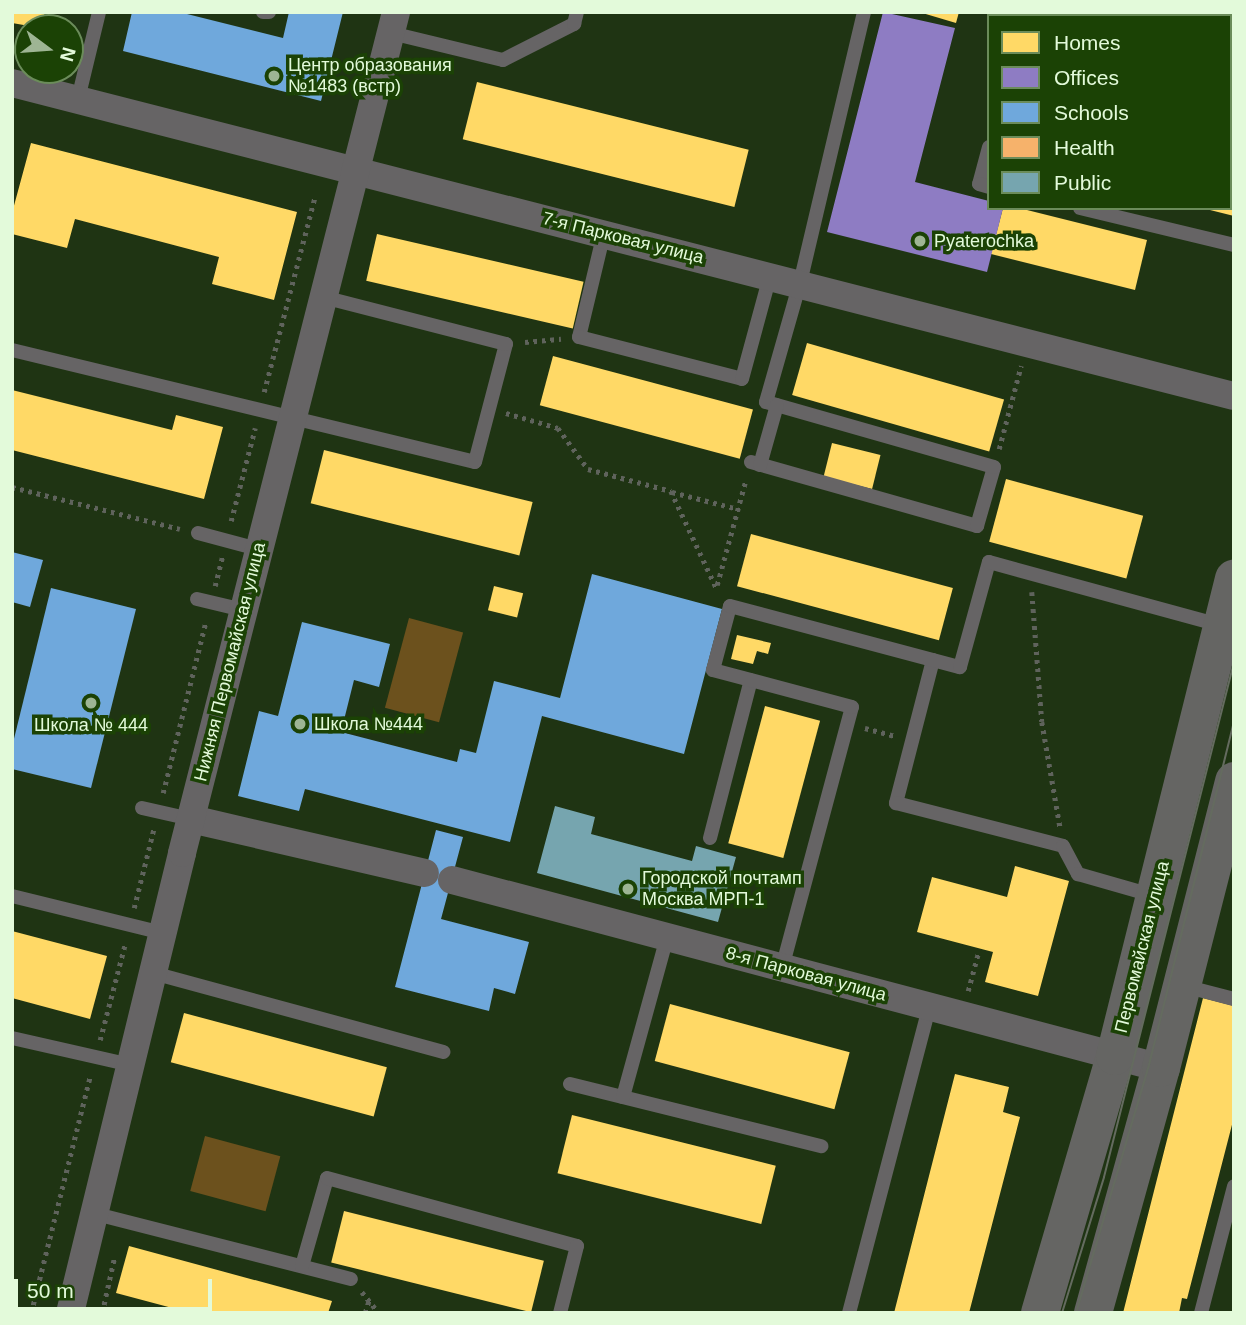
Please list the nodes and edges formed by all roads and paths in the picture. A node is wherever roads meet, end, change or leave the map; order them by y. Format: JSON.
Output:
{"nodes":[{"id":1,"x":99,"y":12,"type":"edge"},
{"id":2,"x":263,"y":12,"type":"edge"},
{"id":3,"x":269,"y":12,"type":"edge"},
{"id":4,"x":577,"y":12,"type":"edge"},
{"id":5,"x":864,"y":12,"type":"edge"},
{"id":6,"x":394,"y":22,"type":"edge"},
{"id":7,"x":12,"y":83,"type":"edge"},
{"id":8,"x":78,"y":99,"type":"junction"},
{"id":9,"x":987,"y":154,"type":"edge"},
{"id":10,"x":356,"y":170,"type":"junction"},
{"id":11,"x":987,"y":186,"type":"edge"},
{"id":12,"x":315,"y":196,"type":"dead end"},
{"id":13,"x":1096,"y":210,"type":"edge"},
{"id":14,"x":1137,"y":215,"type":"edge"},
{"id":15,"x":604,"y":233,"type":"junction"},
{"id":16,"x":1234,"y":245,"type":"edge"},
{"id":17,"x":770,"y":276,"type":"junction"},
{"id":18,"x":800,"y":284,"type":"junction"},
{"id":19,"x":323,"y":297,"type":"junction"},
{"id":20,"x":579,"y":337,"type":"junction"},
{"id":21,"x":506,"y":344,"type":"junction"},
{"id":22,"x":1027,"y":344,"type":"junction"},
{"id":23,"x":12,"y":350,"type":"edge"},
{"id":24,"x":1234,"y":396,"type":"edge"},
{"id":25,"x":777,"y":405,"type":"junction"},
{"id":26,"x":489,"y":408,"type":"junction"},
{"id":27,"x":259,"y":410,"type":"junction"},
{"id":28,"x":291,"y":418,"type":"junction"},
{"id":29,"x":755,"y":463,"type":"junction"},
{"id":30,"x":994,"y":467,"type":"junction"},
{"id":31,"x":12,"y":487,"type":"edge"},
{"id":32,"x":671,"y":491,"type":"junction"},
{"id":33,"x":738,"y":509,"type":"junction"},
{"id":34,"x":198,"y":533,"type":"joint"},
{"id":35,"x":226,"y":540,"type":"junction"},
{"id":36,"x":258,"y":549,"type":"junction"},
{"id":37,"x":1030,"y":573,"type":"junction"},
{"id":38,"x":1234,"y":579,"type":"edge"},
{"id":39,"x":716,"y":587,"type":"junction"},
{"id":40,"x":204,"y":600,"type":"junction"},
{"id":41,"x":730,"y":606,"type":"junction"},
{"id":42,"x":243,"y":610,"type":"junction"},
{"id":43,"x":1222,"y":625,"type":"junction"},
{"id":44,"x":933,"y":660,"type":"junction"},
{"id":45,"x":751,"y":680,"type":"junction"},
{"id":46,"x":848,"y":723,"type":"junction"},
{"id":47,"x":912,"y":741,"type":"junction"},
{"id":48,"x":1234,"y":781,"type":"edge"},
{"id":49,"x":142,"y":808,"type":"dead end"},
{"id":50,"x":158,"y":811,"type":"junction"},
{"id":51,"x":191,"y":819,"type":"junction"},
{"id":52,"x":710,"y":838,"type":"dead end"},
{"id":53,"x":1063,"y":846,"type":"junction"},
{"id":54,"x":12,"y":896,"type":"edge"},
{"id":55,"x":1155,"y":897,"type":"junction"},
{"id":56,"x":130,"y":924,"type":"junction"},
{"id":57,"x":163,"y":933,"type":"junction"},
{"id":58,"x":667,"y":937,"type":"junction"},
{"id":59,"x":978,"y":954,"type":"dead end"},
{"id":60,"x":782,"y":968,"type":"junction"},
{"id":61,"x":153,"y":973,"type":"junction"},
{"id":62,"x":1183,"y":985,"type":"junction"},
{"id":63,"x":1234,"y":999,"type":"edge"},
{"id":64,"x":929,"y":1007,"type":"junction"},
{"id":65,"x":962,"y":1016,"type":"junction"},
{"id":66,"x":12,"y":1038,"type":"edge"},
{"id":67,"x":443,"y":1052,"type":"dead end"},
{"id":68,"x":1115,"y":1056,"type":"junction"},
{"id":69,"x":95,"y":1057,"type":"junction"},
{"id":70,"x":131,"y":1065,"type":"junction"},
{"id":71,"x":1161,"y":1068,"type":"junction"},
{"id":72,"x":569,"y":1084,"type":"dead end"},
{"id":73,"x":623,"y":1097,"type":"junction"},
{"id":74,"x":821,"y":1146,"type":"dead end"},
{"id":75,"x":1234,"y":1186,"type":"edge"},
{"id":76,"x":96,"y":1214,"type":"junction"},
{"id":77,"x":302,"y":1266,"type":"junction"},
{"id":78,"x":351,"y":1279,"type":"dead end"},
{"id":79,"x":369,"y":1300,"type":"dead end"},
{"id":80,"x":31,"y":1313,"type":"edge"},
{"id":81,"x":71,"y":1313,"type":"edge"},
{"id":82,"x":365,"y":1313,"type":"edge"},
{"id":83,"x":560,"y":1313,"type":"edge"},
{"id":84,"x":849,"y":1313,"type":"edge"},
{"id":85,"x":1040,"y":1313,"type":"edge"},
{"id":86,"x":1093,"y":1313,"type":"edge"},
{"id":87,"x":1201,"y":1313,"type":"edge"}],
"edges":[{"from":1,"to":8,"type":"lane"},
{"from":2,"to":3,"type":"lane"},
{"from":4,"to":6,"type":"lane"},
{"from":5,"to":18,"type":"lane"},
{"from":6,"to":10,"type":"street","name":"Нижняя Первомайская улица"},
{"from":7,"to":8,"type":"street","name":"7-я Парковая улица"},
{"from":8,"to":10,"type":"street","name":"7-я Парковая улица"},
{"from":9,"to":11,"type":"lane"},
{"from":10,"to":15,"type":"street","name":"7-я Парковая улица"},
{"from":10,"to":19,"type":"street","name":"Нижняя Первомайская улица"},
{"from":12,"to":27,"type":"path"},
{"from":13,"to":14,"type":"lane"},
{"from":14,"to":16,"type":"lane"},
{"from":15,"to":17,"type":"street","name":"7-я Парковая улица"},
{"from":15,"to":20,"type":"lane"},
{"from":17,"to":18,"type":"street","name":"7-я Парковая улица"},
{"from":17,"to":20,"type":"lane"},
{"from":18,"to":22,"type":"street","name":"7-я Парковая улица"},
{"from":18,"to":25,"type":"lane"},
{"from":19,"to":21,"type":"lane"},
{"from":19,"to":28,"type":"street","name":"Нижняя Первомайская улица"},
{"from":20,"to":21,"type":"path"},
{"from":21,"to":26,"type":"lane"},
{"from":22,"to":24,"type":"street","name":"7-я Парковая улица"},
{"from":22,"to":30,"type":"path"},
{"from":23,"to":27,"type":"lane"},
{"from":25,"to":29,"type":"lane"},
{"from":25,"to":30,"type":"lane"},
{"from":26,"to":28,"type":"lane"},
{"from":26,"to":32,"type":"path"},
{"from":27,"to":28,"type":"lane"},
{"from":27,"to":35,"type":"path"},
{"from":28,"to":36,"type":"street","name":"Нижняя Первомайская улица"},
{"from":29,"to":30,"type":"lane"},
{"from":29,"to":33,"type":"path"},
{"from":31,"to":34,"type":"path"},
{"from":32,"to":33,"type":"path"},
{"from":32,"to":39,"type":"path"},
{"from":33,"to":39,"type":"path"},
{"from":34,"to":35,"type":"lane"},
{"from":35,"to":36,"type":"lane"},
{"from":35,"to":40,"type":"path"},
{"from":36,"to":42,"type":"street","name":"Нижняя Первомайская улица"},
{"from":37,"to":43,"type":"lane"},
{"from":37,"to":44,"type":"lane"},
{"from":37,"to":53,"type":"path"},
{"from":38,"to":43,"type":"main road","name":"Первомайская улица"},
{"from":39,"to":41,"type":"path"},
{"from":40,"to":42,"type":"lane"},
{"from":40,"to":50,"type":"path"},
{"from":41,"to":44,"type":"lane"},
{"from":41,"to":45,"type":"lane"},
{"from":42,"to":51,"type":"street","name":"Нижняя Первомайская улица"},
{"from":43,"to":55,"type":"main road","name":"Первомайская улица"},
{"from":44,"to":47,"type":"lane"},
{"from":45,"to":46,"type":"lane"},
{"from":45,"to":52,"type":"lane"},
{"from":46,"to":47,"type":"path"},
{"from":46,"to":60,"type":"lane"},
{"from":47,"to":53,"type":"lane"},
{"from":48,"to":62,"type":"main road"},
{"from":49,"to":50,"type":"lane"},
{"from":50,"to":51,"type":"lane"},
{"from":50,"to":56,"type":"path"},
{"from":51,"to":57,"type":"street","name":"Нижняя Первомайская улица"},
{"from":51,"to":58,"type":"street","name":"8-я Парковая улица"},
{"from":53,"to":55,"type":"lane"},
{"from":54,"to":56,"type":"lane"},
{"from":55,"to":68,"type":"main road","name":"Первомайская улица"},
{"from":56,"to":57,"type":"lane"},
{"from":56,"to":69,"type":"path"},
{"from":57,"to":61,"type":"street","name":"Нижняя Первомайская улица"},
{"from":58,"to":60,"type":"street","name":"8-я Парковая улица"},
{"from":58,"to":73,"type":"lane"},
{"from":59,"to":65,"type":"path"},
{"from":60,"to":64,"type":"street","name":"8-я Парковая улица"},
{"from":61,"to":67,"type":"lane"},
{"from":61,"to":70,"type":"street","name":"Нижняя Первомайская улица"},
{"from":62,"to":63,"type":"lane"},
{"from":62,"to":71,"type":"main road"},
{"from":64,"to":65,"type":"street","name":"8-я Парковая улица"},
{"from":64,"to":84,"type":"lane"},
{"from":65,"to":68,"type":"street","name":"8-я Парковая улица"},
{"from":66,"to":69,"type":"lane"},
{"from":68,"to":71,"type":"street","name":"8-я Парковая улица"},
{"from":68,"to":85,"type":"main road","name":"Первомайская улица"},
{"from":69,"to":70,"type":"lane"},
{"from":69,"to":80,"type":"path"},
{"from":70,"to":76,"type":"street","name":"Нижняя Первомайская улица"},
{"from":71,"to":86,"type":"main road"},
{"from":72,"to":73,"type":"lane"},
{"from":73,"to":74,"type":"lane"},
{"from":75,"to":87,"type":"lane"},
{"from":76,"to":77,"type":"lane"},
{"from":76,"to":81,"type":"street","name":"Нижняя Первомайская улица"},
{"from":77,"to":78,"type":"lane"},
{"from":77,"to":83,"type":"lane"},
{"from":79,"to":82,"type":"path"}]}
